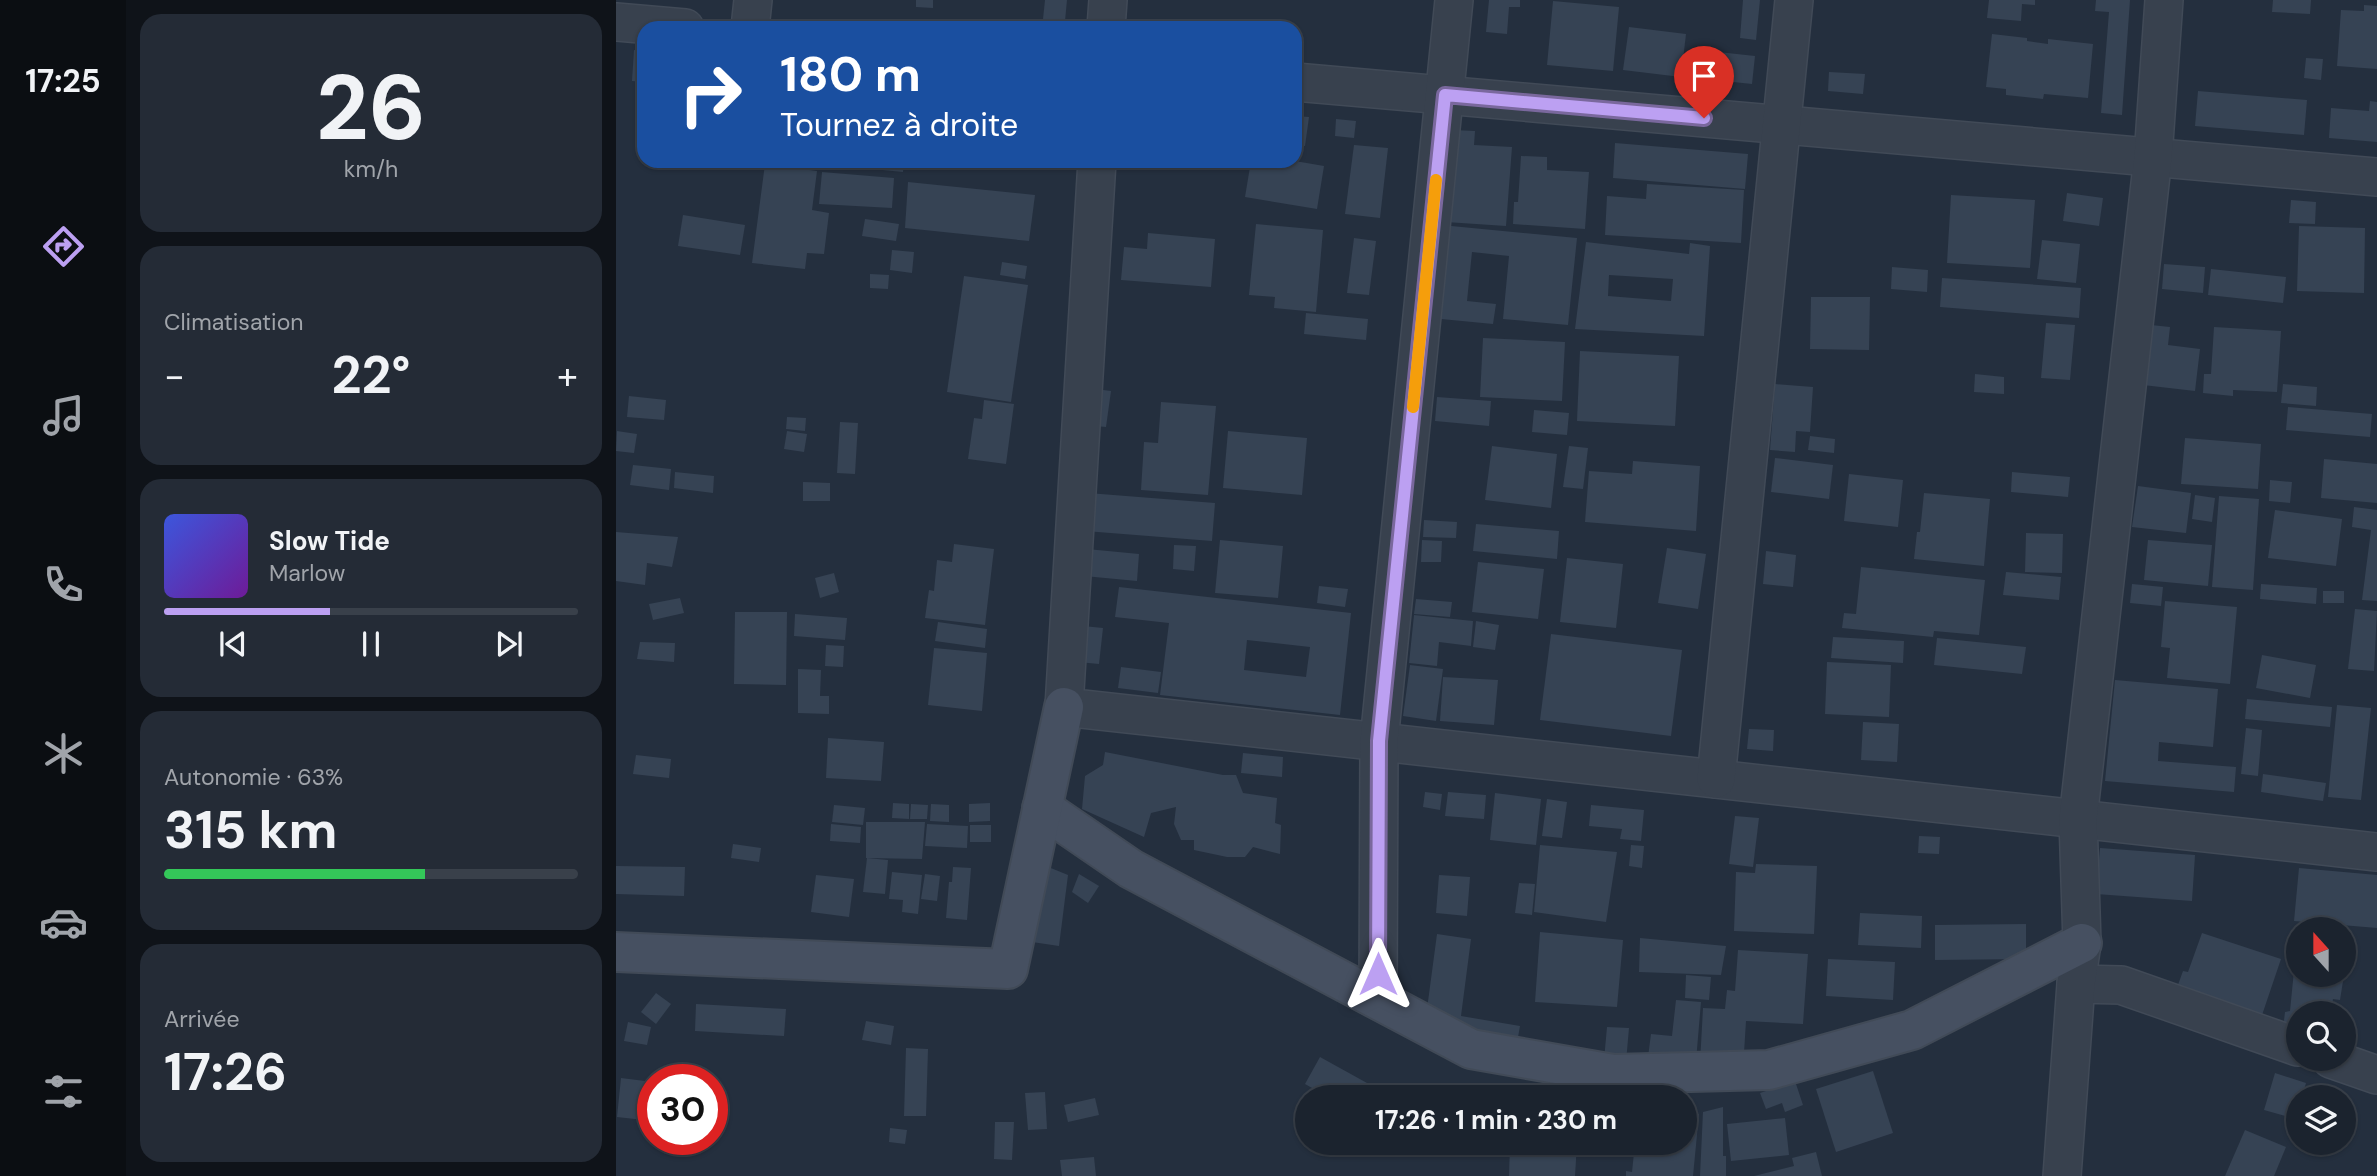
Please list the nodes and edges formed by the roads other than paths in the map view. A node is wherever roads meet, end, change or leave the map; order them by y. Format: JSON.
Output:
{"nodes":[{"id":1,"x":753,"y":0,"type":"edge"},
{"id":2,"x":1108,"y":0,"type":"edge"},
{"id":3,"x":1454,"y":0,"type":"edge"},
{"id":4,"x":1794,"y":0,"type":"edge"},
{"id":5,"x":2164,"y":0,"type":"edge"},
{"id":6,"x":751,"y":21,"type":"edge"},
{"id":7,"x":1106,"y":21,"type":"edge"},
{"id":8,"x":616,"y":22,"type":"edge"},
{"id":9,"x":637,"y":24,"type":"edge"},
{"id":10,"x":1302,"y":83,"type":"edge"},
{"id":11,"x":1445,"y":95,"type":"junction"},
{"id":12,"x":1782,"y":124,"type":"junction"},
{"id":13,"x":2152,"y":157,"type":"junction"},
{"id":14,"x":1097,"y":168,"type":"edge"},
{"id":15,"x":2377,"y":177,"type":"edge"},
{"id":16,"x":1064,"y":708,"type":"junction"},
{"id":17,"x":1379,"y":741,"type":"junction"},
{"id":18,"x":1716,"y":779,"type":"junction"},
{"id":19,"x":1042,"y":808,"type":"junction"},
{"id":20,"x":2078,"y":819,"type":"junction"},
{"id":21,"x":2377,"y":852,"type":"edge"},
{"id":22,"x":2082,"y":943,"type":"junction"},
{"id":23,"x":616,"y":952,"type":"edge"},
{"id":24,"x":2076,"y":984,"type":"junction"},
{"id":25,"x":1378,"y":999,"type":"junction"},
{"id":26,"x":2286,"y":1043,"type":"edge"},
{"id":27,"x":2356,"y":1068,"type":"edge"},
{"id":28,"x":2377,"y":1075,"type":"edge"},
{"id":29,"x":2062,"y":1176,"type":"edge"}],
"edges":[{"from":1,"to":6,"type":"street"},
{"from":2,"to":7,"type":"street"},
{"from":3,"to":11,"type":"street"},
{"from":4,"to":12,"type":"street"},
{"from":5,"to":13,"type":"street"},
{"from":8,"to":9,"type":"street"},
{"from":10,"to":11,"type":"street"},
{"from":11,"to":12,"type":"street"},
{"from":11,"to":17,"type":"street"},
{"from":12,"to":13,"type":"street"},
{"from":12,"to":18,"type":"street"},
{"from":13,"to":15,"type":"street"},
{"from":13,"to":20,"type":"street"},
{"from":14,"to":16,"type":"street"},
{"from":16,"to":17,"type":"street"},
{"from":16,"to":19,"type":"street"},
{"from":17,"to":18,"type":"street"},
{"from":17,"to":25,"type":"street"},
{"from":18,"to":20,"type":"street"},
{"from":19,"to":23,"type":"street"},
{"from":19,"to":25,"type":"street"},
{"from":20,"to":21,"type":"street"},
{"from":20,"to":22,"type":"street"},
{"from":22,"to":24,"type":"street"},
{"from":22,"to":25,"type":"street"},
{"from":24,"to":26,"type":"street"},
{"from":24,"to":29,"type":"street"},
{"from":27,"to":28,"type":"street"}]}
